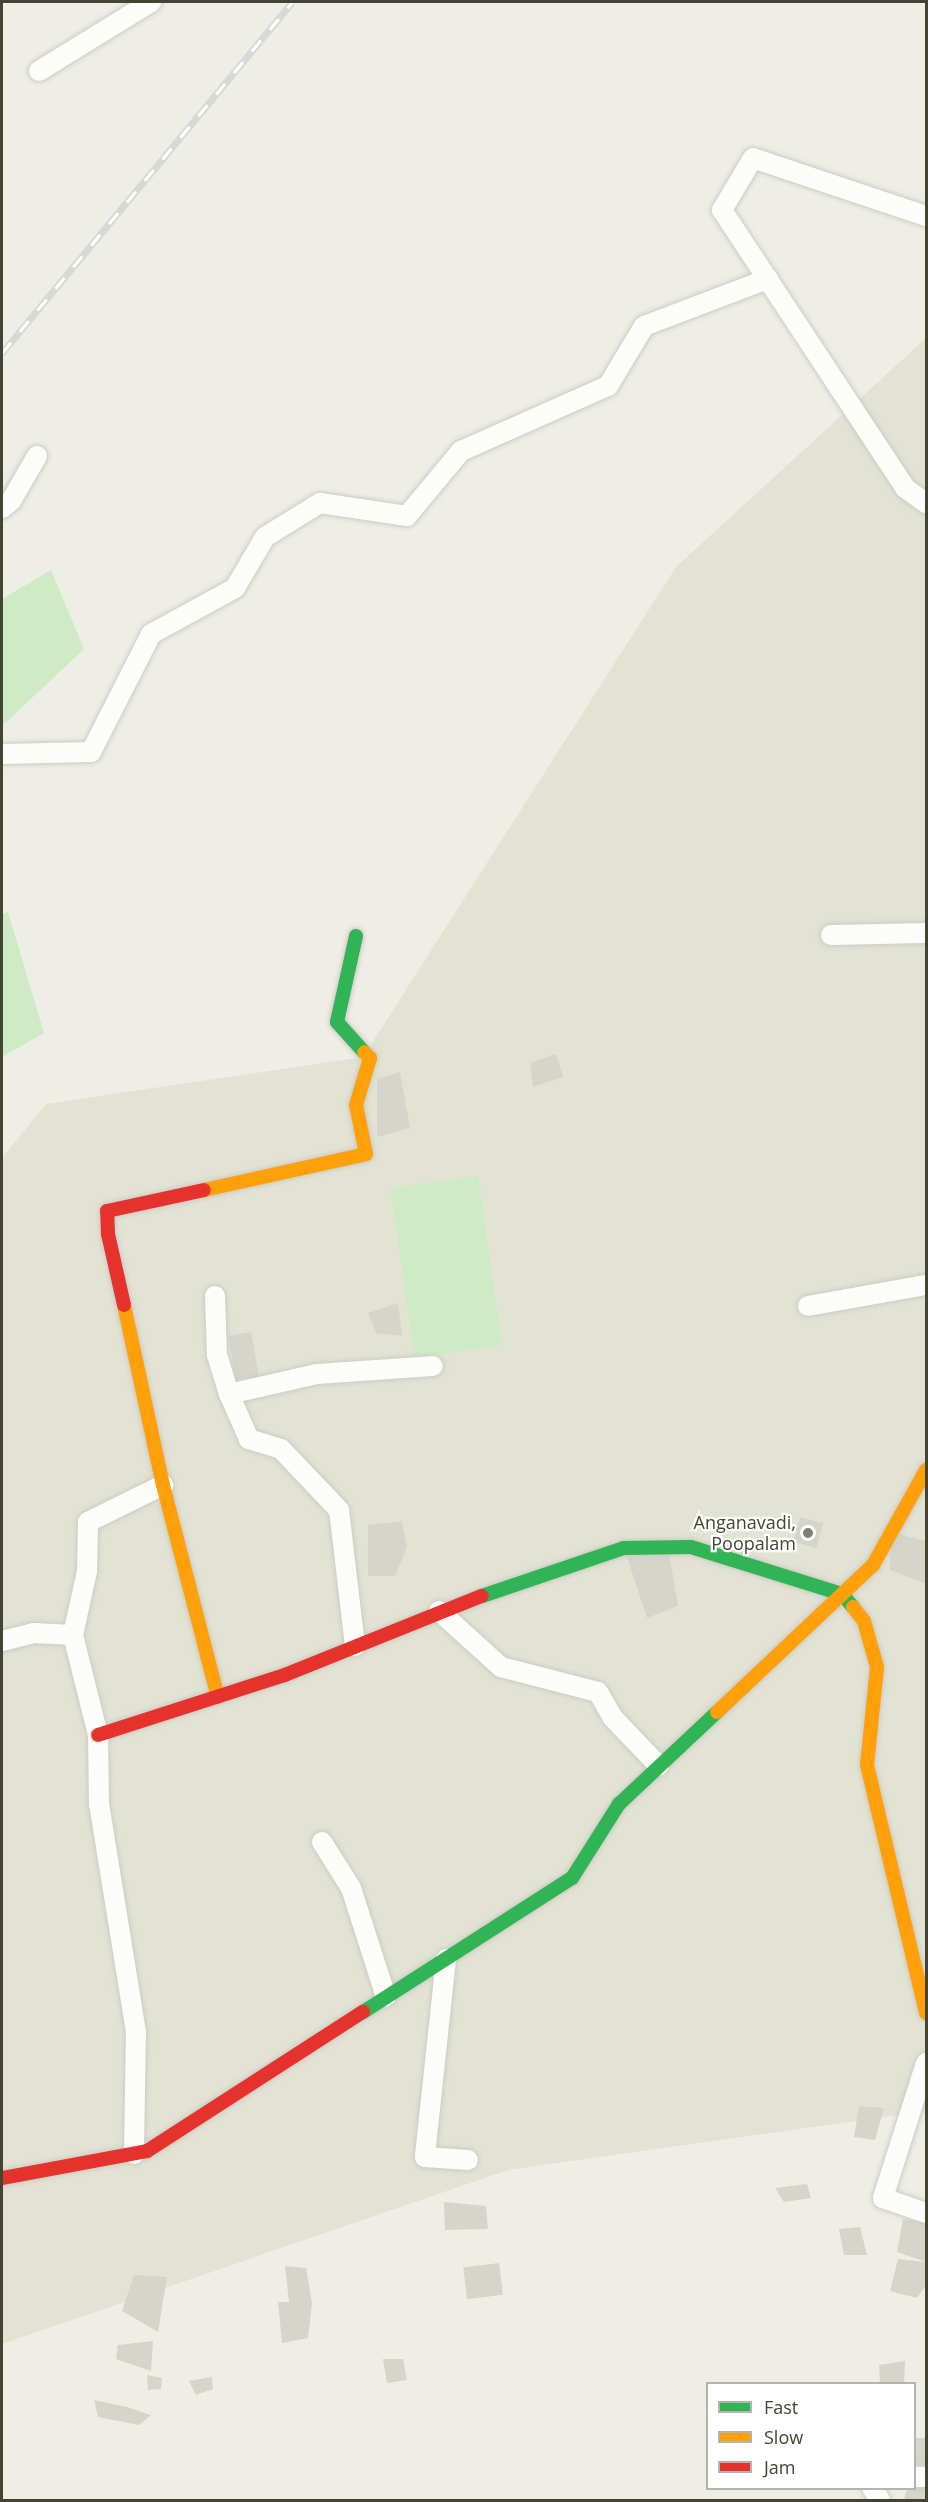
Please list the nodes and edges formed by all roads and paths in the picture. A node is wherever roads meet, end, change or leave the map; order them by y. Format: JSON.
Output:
{"nodes":[{"id":1,"x":151,"y":2,"type":"edge"},
{"id":2,"x":39,"y":71,"type":"dead end"},
{"id":3,"x":927,"y":216,"type":"edge"},
{"id":4,"x":768,"y":279,"type":"junction"},
{"id":5,"x":37,"y":456,"type":"dead end"},
{"id":6,"x":927,"y":503,"type":"edge"},
{"id":7,"x":2,"y":508,"type":"edge"},
{"id":8,"x":2,"y":754,"type":"edge"},
{"id":9,"x":927,"y":933,"type":"edge"},
{"id":10,"x":831,"y":935,"type":"dead end"},
{"id":11,"x":356,"y":936,"type":"dead end"},
{"id":12,"x":927,"y":1286,"type":"edge"},
{"id":13,"x":215,"y":1296,"type":"dead end"},
{"id":14,"x":808,"y":1306,"type":"dead end"},
{"id":15,"x":433,"y":1366,"type":"dead end"},
{"id":16,"x":229,"y":1394,"type":"junction"},
{"id":17,"x":927,"y":1470,"type":"edge"},
{"id":18,"x":163,"y":1485,"type":"junction"},
{"id":19,"x":842,"y":1594,"type":"junction"},
{"id":20,"x":439,"y":1611,"type":"junction"},
{"id":21,"x":73,"y":1635,"type":"junction"},
{"id":22,"x":2,"y":1641,"type":"edge"},
{"id":23,"x":355,"y":1646,"type":"junction"},
{"id":24,"x":218,"y":1697,"type":"junction"},
{"id":25,"x":99,"y":1735,"type":"junction"},
{"id":26,"x":659,"y":1766,"type":"junction"},
{"id":27,"x":322,"y":1842,"type":"dead end"},
{"id":28,"x":446,"y":1959,"type":"junction"},
{"id":29,"x":386,"y":1997,"type":"junction"},
{"id":30,"x":927,"y":2013,"type":"edge"},
{"id":31,"x":927,"y":2063,"type":"edge"},
{"id":32,"x":134,"y":2154,"type":"junction"},
{"id":33,"x":468,"y":2160,"type":"dead end"},
{"id":34,"x":2,"y":2178,"type":"edge"},
{"id":35,"x":927,"y":2213,"type":"edge"}],
"edges":[{"from":1,"to":2,"type":"street"},
{"from":3,"to":4,"type":"street"},
{"from":4,"to":6,"type":"street"},
{"from":4,"to":8,"type":"street"},
{"from":5,"to":7,"type":"street"},
{"from":9,"to":10,"type":"street"},
{"from":11,"to":18,"type":"street"},
{"from":12,"to":14,"type":"street"},
{"from":13,"to":16,"type":"street"},
{"from":15,"to":16,"type":"street"},
{"from":16,"to":23,"type":"street"},
{"from":17,"to":19,"type":"street"},
{"from":18,"to":21,"type":"street"},
{"from":18,"to":24,"type":"street"},
{"from":19,"to":20,"type":"street"},
{"from":19,"to":26,"type":"street"},
{"from":19,"to":30,"type":"street"},
{"from":20,"to":23,"type":"street"},
{"from":20,"to":26,"type":"street"},
{"from":21,"to":22,"type":"street"},
{"from":21,"to":25,"type":"street"},
{"from":23,"to":24,"type":"street"},
{"from":24,"to":25,"type":"street"},
{"from":25,"to":32,"type":"street"},
{"from":26,"to":28,"type":"street"},
{"from":27,"to":29,"type":"street"},
{"from":28,"to":29,"type":"street"},
{"from":28,"to":33,"type":"street"},
{"from":29,"to":32,"type":"street"},
{"from":31,"to":35,"type":"street"},
{"from":32,"to":34,"type":"street"}]}
